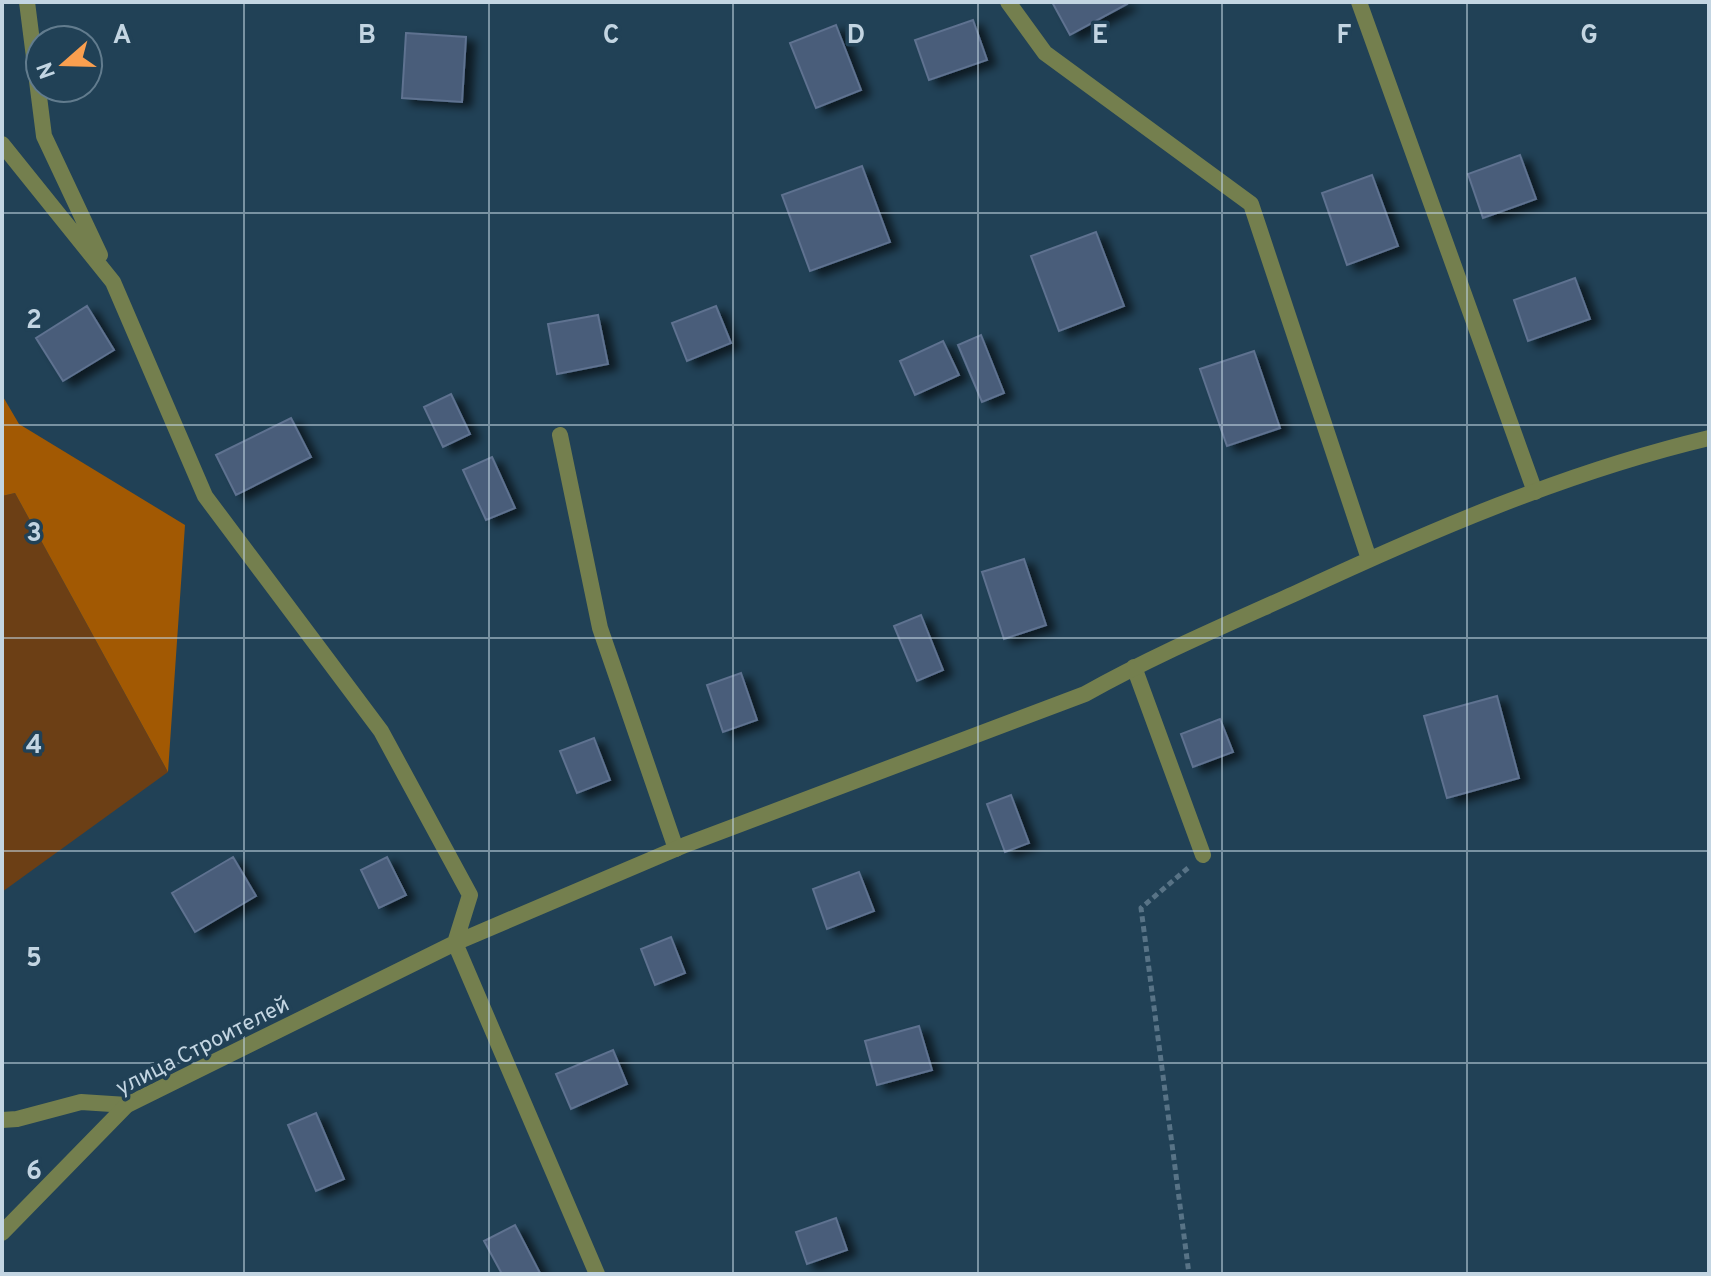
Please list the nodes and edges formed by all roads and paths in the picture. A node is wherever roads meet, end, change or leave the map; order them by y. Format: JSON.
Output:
{"nodes":[{"id":1,"x":27,"y":2,"type":"edge"},
{"id":2,"x":1008,"y":2,"type":"edge"},
{"id":3,"x":1359,"y":2,"type":"edge"},
{"id":4,"x":2,"y":144,"type":"edge"},
{"id":5,"x":113,"y":282,"type":"junction"},
{"id":6,"x":560,"y":435,"type":"dead end"},
{"id":7,"x":1709,"y":438,"type":"edge"},
{"id":8,"x":1535,"y":492,"type":"junction"},
{"id":9,"x":1369,"y":559,"type":"junction"},
{"id":10,"x":1134,"y":667,"type":"junction"},
{"id":11,"x":676,"y":849,"type":"junction"},
{"id":12,"x":1203,"y":855,"type":"joint"},
{"id":13,"x":455,"y":943,"type":"junction"},
{"id":14,"x":127,"y":1105,"type":"junction"},
{"id":15,"x":2,"y":1120,"type":"edge"},
{"id":16,"x":2,"y":1233,"type":"edge"},
{"id":17,"x":597,"y":1274,"type":"edge"},
{"id":18,"x":1189,"y":1274,"type":"edge"}],
"edges":[{"from":1,"to":5,"type":"street"},
{"from":2,"to":9,"type":"street"},
{"from":3,"to":8,"type":"street"},
{"from":4,"to":5,"type":"street"},
{"from":5,"to":13,"type":"street"},
{"from":6,"to":11,"type":"street"},
{"from":7,"to":8,"type":"street","name":"улица Строителей"},
{"from":8,"to":9,"type":"street","name":"улица Строителей"},
{"from":9,"to":10,"type":"street","name":"улица Строителей"},
{"from":10,"to":11,"type":"street","name":"улица Строителей"},
{"from":10,"to":12,"type":"street"},
{"from":11,"to":13,"type":"street","name":"улица Строителей"},
{"from":12,"to":18,"type":"path"},
{"from":13,"to":14,"type":"street","name":"улица Строителей"},
{"from":13,"to":17,"type":"street"},
{"from":14,"to":15,"type":"street"},
{"from":14,"to":16,"type":"street","name":"улица Строителей"}]}
